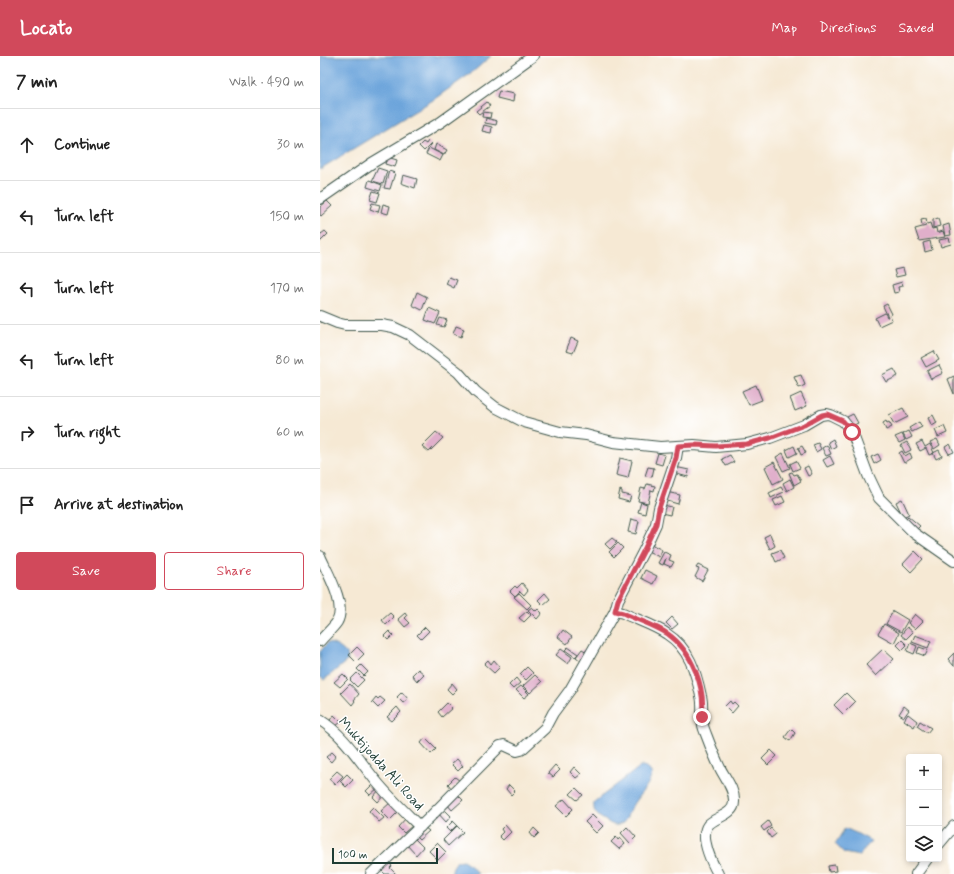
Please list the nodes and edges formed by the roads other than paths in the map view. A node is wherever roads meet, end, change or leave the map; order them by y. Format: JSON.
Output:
{"nodes":[{"id":1,"x":533,"y":56,"type":"edge"},
{"id":2,"x":320,"y":200,"type":"edge"},
{"id":3,"x":320,"y":316,"type":"edge"},
{"id":4,"x":678,"y":446,"type":"junction"},
{"id":5,"x":320,"y":556,"type":"edge"},
{"id":6,"x":954,"y":561,"type":"edge"},
{"id":7,"x":615,"y":611,"type":"junction"},
{"id":8,"x":320,"y":641,"type":"edge"},
{"id":9,"x":320,"y":720,"type":"edge"},
{"id":10,"x":954,"y":826,"type":"edge"},
{"id":11,"x":420,"y":827,"type":"junction"},
{"id":12,"x":942,"y":840,"type":"edge"},
{"id":13,"x":925,"y":862,"type":"edge"},
{"id":14,"x":371,"y":874,"type":"edge"},
{"id":15,"x":718,"y":874,"type":"edge"},
{"id":16,"x":916,"y":874,"type":"edge"}],
"edges":[{"from":1,"to":2,"type":"street"},
{"from":3,"to":4,"type":"street"},
{"from":4,"to":6,"type":"street"},
{"from":4,"to":7,"type":"street"},
{"from":5,"to":8,"type":"street"},
{"from":7,"to":11,"type":"street"},
{"from":7,"to":15,"type":"street"},
{"from":9,"to":11,"type":"street","name":"Muktijodda Ali Road"},
{"from":10,"to":12,"type":"street"},
{"from":11,"to":14,"type":"street"},
{"from":13,"to":16,"type":"street"}]}
